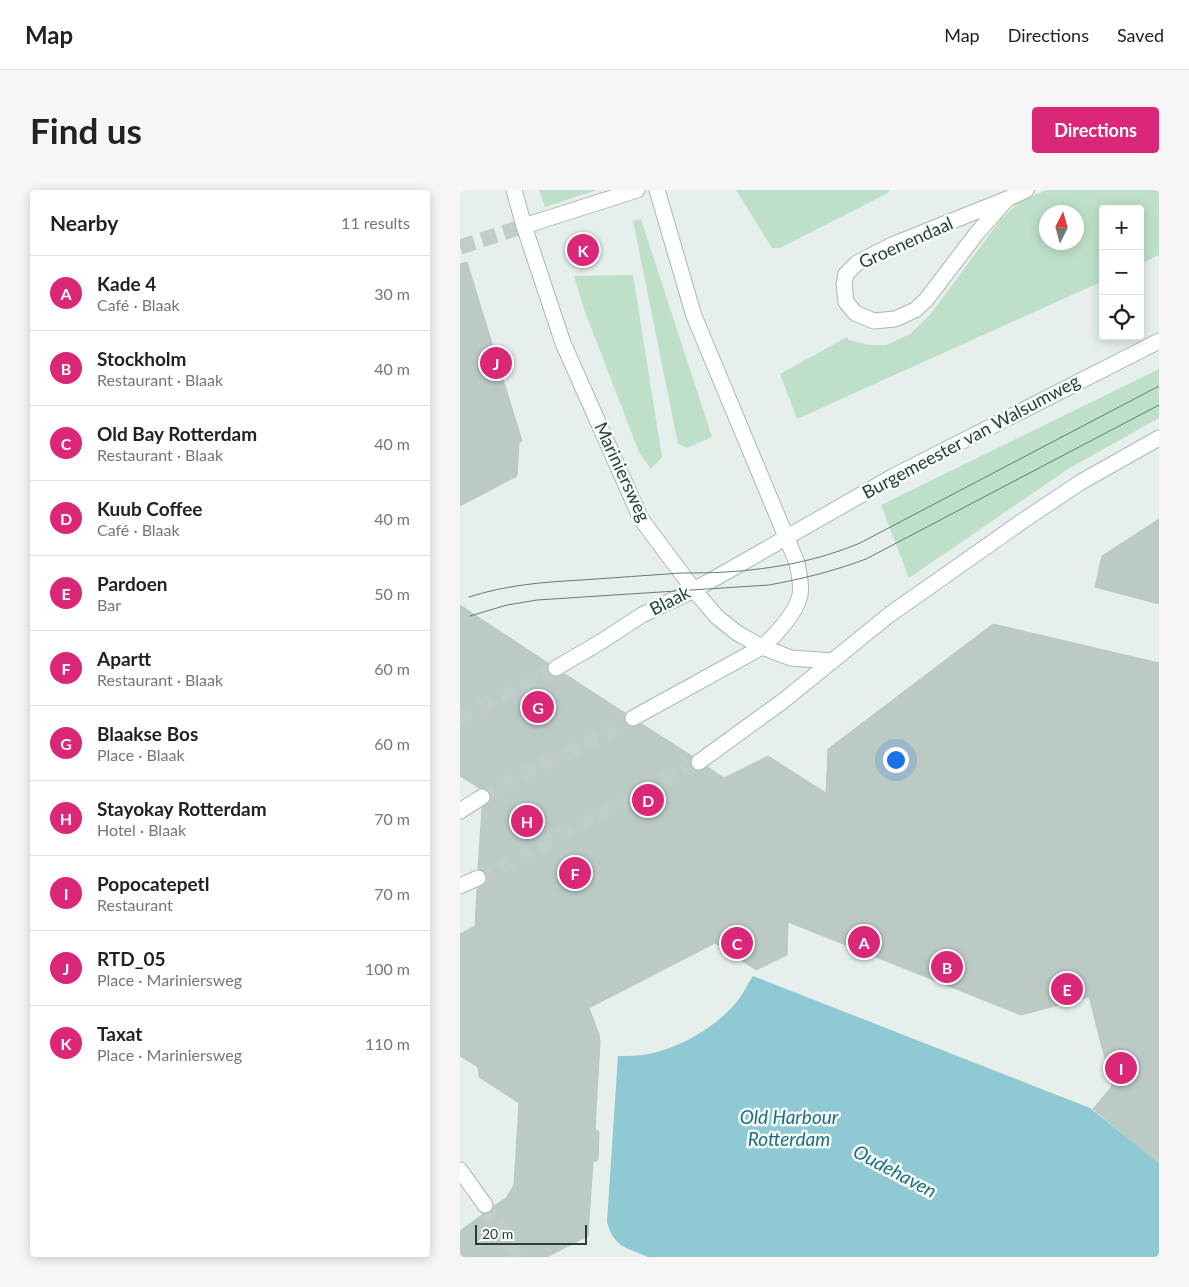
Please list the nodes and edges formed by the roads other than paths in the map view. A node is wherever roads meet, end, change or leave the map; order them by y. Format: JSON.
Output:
{"nodes":[{"id":1,"x":514,"y":190,"type":"edge"},
{"id":2,"x":637,"y":190,"type":"edge"},
{"id":3,"x":657,"y":190,"type":"edge"},
{"id":4,"x":1026,"y":190,"type":"edge"},
{"id":5,"x":1007,"y":199,"type":"junction"},
{"id":6,"x":524,"y":226,"type":"junction"},
{"id":7,"x":1159,"y":340,"type":"edge"},
{"id":8,"x":1159,"y":438,"type":"edge"},
{"id":9,"x":786,"y":538,"type":"junction"},
{"id":10,"x":694,"y":590,"type":"junction"},
{"id":11,"x":762,"y":647,"type":"junction"},
{"id":12,"x":834,"y":661,"type":"junction"},
{"id":13,"x":556,"y":668,"type":"tunnel mouth"},
{"id":14,"x":633,"y":718,"type":"tunnel mouth"},
{"id":15,"x":699,"y":762,"type":"tunnel mouth"},
{"id":16,"x":482,"y":797,"type":"tunnel mouth"},
{"id":17,"x":460,"y":811,"type":"edge"},
{"id":18,"x":478,"y":878,"type":"tunnel mouth"},
{"id":19,"x":460,"y":886,"type":"edge"},
{"id":20,"x":460,"y":1170,"type":"edge"},
{"id":21,"x":485,"y":1204,"type":"tunnel mouth"}],
"edges":[{"from":1,"to":6,"type":"main road","name":"Mariniersweg"},
{"from":2,"to":6,"type":"main road"},
{"from":3,"to":9,"type":"main road"},
{"from":4,"to":5,"type":"main road","name":"Groenendaal"},
{"from":5,"to":5,"type":"main road","name":"Groenendaal"},
{"from":6,"to":10,"type":"main road","name":"Mariniersweg"},
{"from":7,"to":9,"type":"main road","name":"Burgemeester van Walsumweg"},
{"from":8,"to":12,"type":"main road"},
{"from":9,"to":10,"type":"main road","name":"Blaak"},
{"from":9,"to":11,"type":"main road"},
{"from":10,"to":11,"type":"main road","name":"Mariniersweg"},
{"from":10,"to":13,"type":"main road","name":"Blaak"},
{"from":11,"to":12,"type":"main road","name":"Mariniersweg"},
{"from":11,"to":14,"type":"main road"},
{"from":12,"to":15,"type":"main road"},
{"from":16,"to":17,"type":"main road"},
{"from":18,"to":19,"type":"main road"},
{"from":20,"to":21,"type":"main road"}]}
